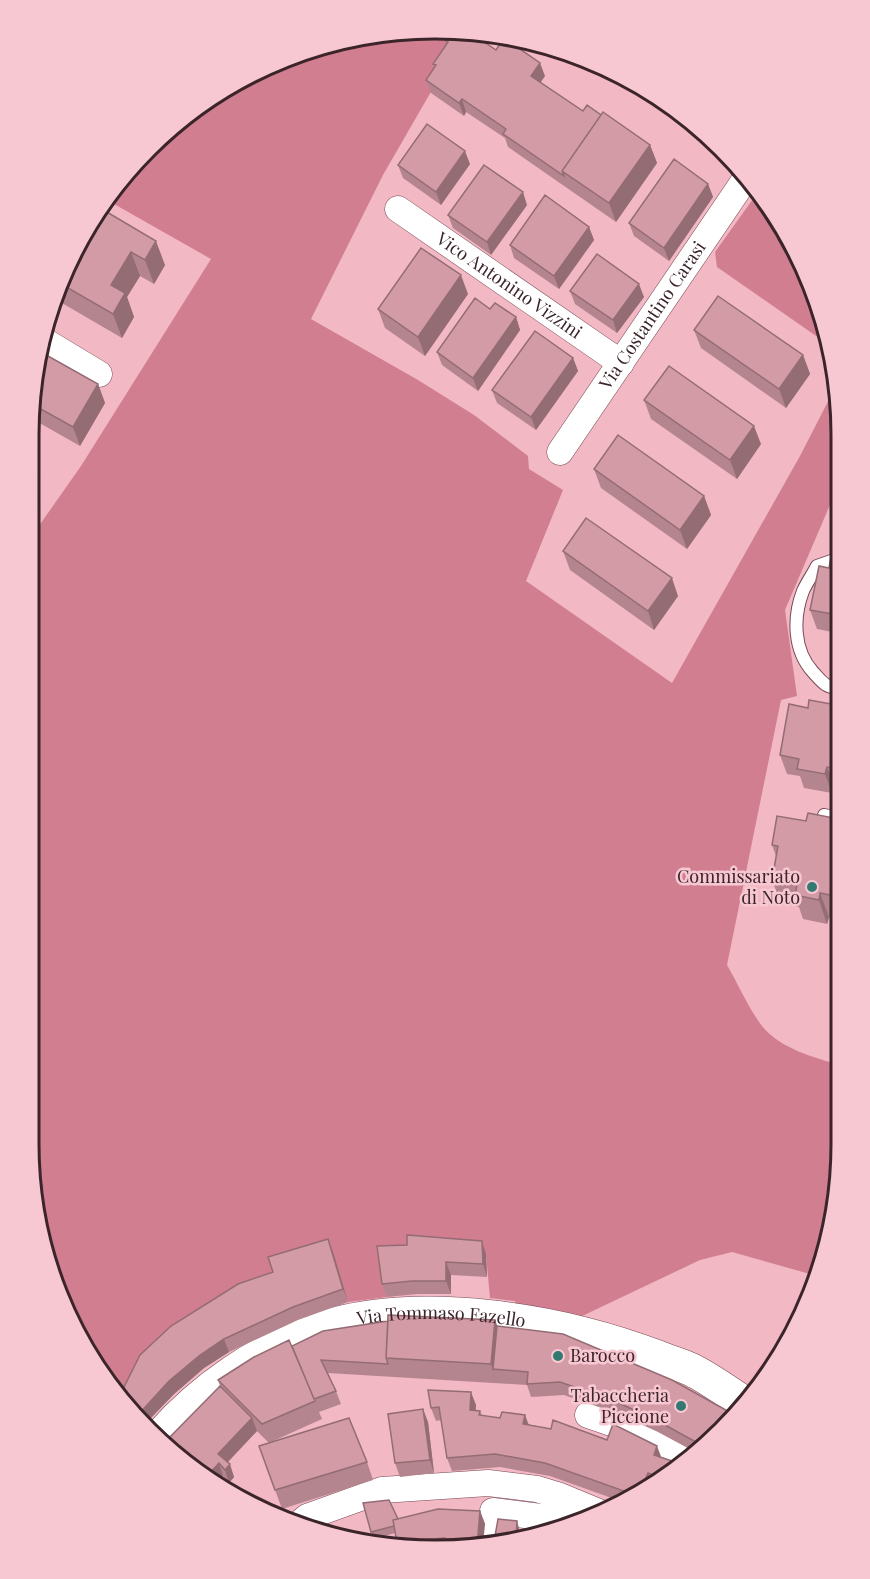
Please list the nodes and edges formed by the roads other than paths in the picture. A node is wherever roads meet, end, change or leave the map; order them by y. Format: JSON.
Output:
{"nodes":[{"id":1,"x":742,"y":185,"type":"edge"},
{"id":2,"x":398,"y":209,"type":"dead end"},
{"id":3,"x":50,"y":344,"type":"edge"},
{"id":4,"x":621,"y":363,"type":"junction"},
{"id":5,"x":99,"y":374,"type":"dead end"},
{"id":6,"x":560,"y":452,"type":"dead end"},
{"id":7,"x":831,"y":561,"type":"edge"},
{"id":8,"x":831,"y":688,"type":"edge"},
{"id":9,"x":824,"y":815,"type":"edge"},
{"id":10,"x":831,"y":816,"type":"edge"},
{"id":11,"x":738,"y":1399,"type":"edge"},
{"id":12,"x":588,"y":1415,"type":"dead end"},
{"id":13,"x":164,"y":1432,"type":"edge"},
{"id":14,"x":678,"y":1457,"type":"edge"},
{"id":15,"x":583,"y":1511,"type":"edge"},
{"id":16,"x":571,"y":1516,"type":"edge"},
{"id":17,"x":306,"y":1518,"type":"edge"},
{"id":18,"x":490,"y":1534,"type":"edge"}],
"edges":[{"from":1,"to":4,"type":"street","name":"Via Costantino Carasi"},
{"from":2,"to":4,"type":"street","name":"Vico Antonino Vizzini"},
{"from":3,"to":5,"type":"street"},
{"from":4,"to":6,"type":"street","name":"Via Costantino Carasi"},
{"from":7,"to":8,"type":"lane"},
{"from":9,"to":10,"type":"lane"},
{"from":11,"to":13,"type":"main road","name":"Via Tommaso Fazello"},
{"from":12,"to":14,"type":"street"},
{"from":15,"to":17,"type":"street"},
{"from":16,"to":18,"type":"street"}]}
